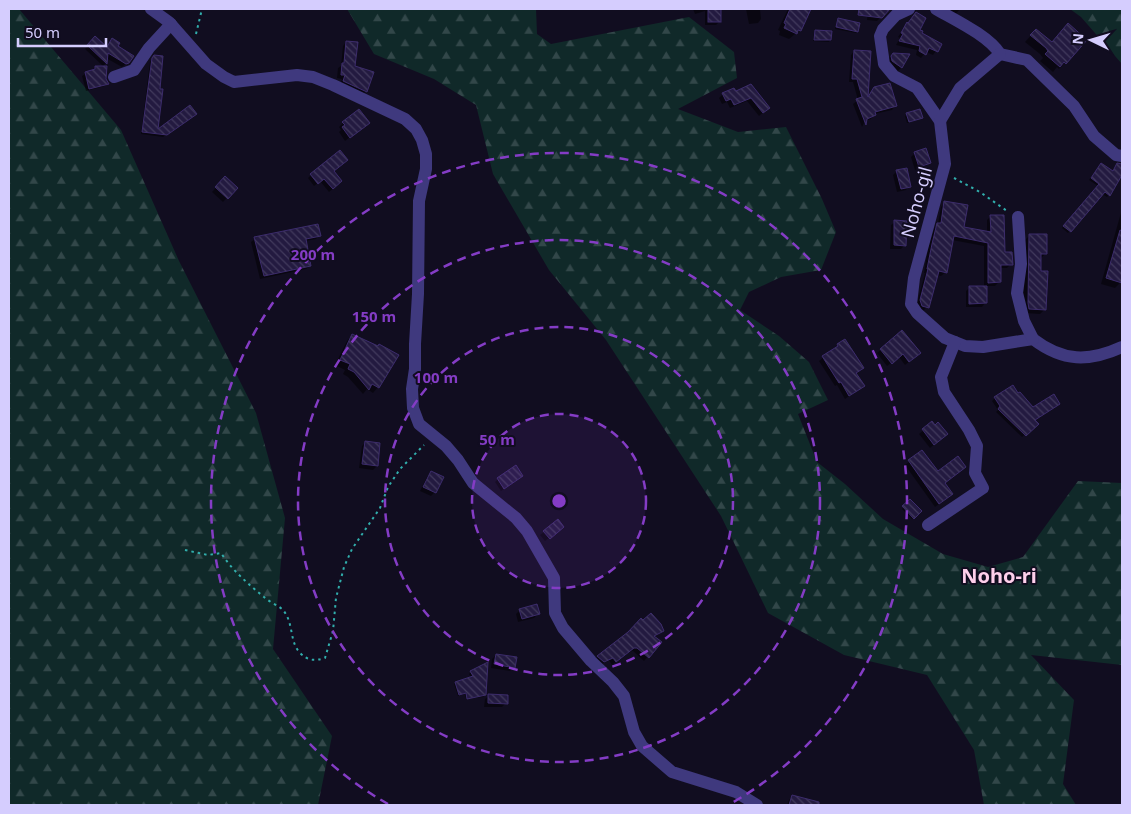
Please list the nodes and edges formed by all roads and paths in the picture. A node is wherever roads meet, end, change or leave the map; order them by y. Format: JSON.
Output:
{"nodes":[{"id":1,"x":151,"y":9,"type":"edge"},
{"id":2,"x":202,"y":9,"type":"edge"},
{"id":3,"x":909,"y":9,"type":"edge"},
{"id":4,"x":936,"y":9,"type":"edge"},
{"id":5,"x":171,"y":24,"type":"junction"},
{"id":6,"x":193,"y":49,"type":"junction"},
{"id":7,"x":1000,"y":54,"type":"junction"},
{"id":8,"x":114,"y":77,"type":"dead end"},
{"id":9,"x":940,"y":121,"type":"junction"},
{"id":10,"x":1122,"y":156,"type":"edge"},
{"id":11,"x":943,"y":173,"type":"junction"},
{"id":12,"x":1018,"y":217,"type":"joint"},
{"id":13,"x":1033,"y":339,"type":"junction"},
{"id":14,"x":955,"y":342,"type":"junction"},
{"id":15,"x":1122,"y":347,"type":"edge"},
{"id":16,"x":434,"y":437,"type":"junction"},
{"id":17,"x":928,"y":525,"type":"dead end"},
{"id":18,"x":185,"y":550,"type":"dead end"},
{"id":19,"x":757,"y":805,"type":"edge"}],
"edges":[{"from":1,"to":5,"type":"street"},
{"from":2,"to":6,"type":"path"},
{"from":3,"to":9,"type":"street","name":"Noho-gil"},
{"from":4,"to":7,"type":"street"},
{"from":5,"to":6,"type":"street"},
{"from":5,"to":8,"type":"street"},
{"from":6,"to":16,"type":"street"},
{"from":7,"to":9,"type":"street"},
{"from":7,"to":10,"type":"street"},
{"from":9,"to":11,"type":"street","name":"Noho-gil"},
{"from":11,"to":12,"type":"path"},
{"from":11,"to":14,"type":"street","name":"Noho-gil"},
{"from":12,"to":13,"type":"street"},
{"from":13,"to":14,"type":"street","name":"Noho-gil"},
{"from":13,"to":15,"type":"street"},
{"from":14,"to":17,"type":"street"},
{"from":16,"to":18,"type":"path"},
{"from":16,"to":19,"type":"street"}]}
